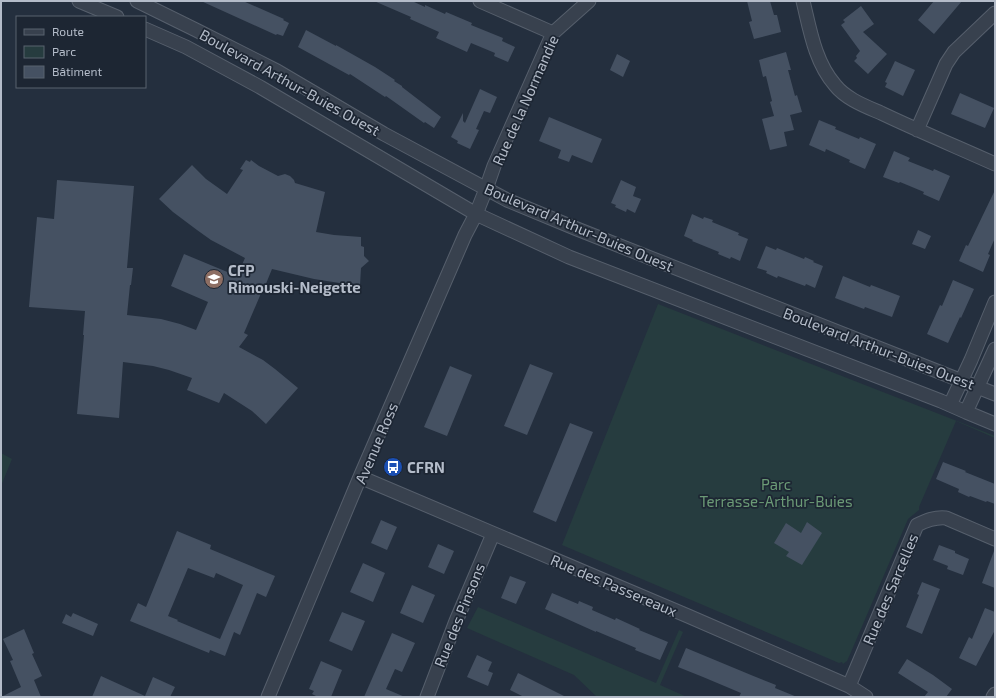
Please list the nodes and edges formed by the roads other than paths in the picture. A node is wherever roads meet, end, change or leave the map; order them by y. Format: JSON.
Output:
{"nodes":[{"id":1,"x":79,"y":1,"type":"edge"},
{"id":2,"x":137,"y":1,"type":"edge"},
{"id":3,"x":480,"y":1,"type":"edge"},
{"id":4,"x":589,"y":1,"type":"edge"},
{"id":5,"x":803,"y":1,"type":"edge"},
{"id":6,"x":995,"y":13,"type":"edge"},
{"id":7,"x":115,"y":16,"type":"edge"},
{"id":8,"x":146,"y":29,"type":"edge"},
{"id":9,"x":553,"y":33,"type":"junction"},
{"id":10,"x":917,"y":130,"type":"junction"},
{"id":11,"x":995,"y":164,"type":"edge"},
{"id":12,"x":486,"y":189,"type":"junction"},
{"id":13,"x":476,"y":214,"type":"junction"},
{"id":14,"x":995,"y":302,"type":"edge"},
{"id":15,"x":995,"y":349,"type":"edge"},
{"id":16,"x":961,"y":380,"type":"junction"},
{"id":17,"x":978,"y":387,"type":"junction"},
{"id":18,"x":995,"y":394,"type":"edge"},
{"id":19,"x":950,"y":405,"type":"junction"},
{"id":20,"x":966,"y":412,"type":"junction"},
{"id":21,"x":995,"y":424,"type":"edge"},
{"id":22,"x":360,"y":477,"type":"junction"},
{"id":23,"x":493,"y":534,"type":"junction"},
{"id":24,"x":995,"y":539,"type":"edge"},
{"id":25,"x":849,"y":686,"type":"junction"},
{"id":26,"x":995,"y":694,"type":"edge"},
{"id":27,"x":431,"y":696,"type":"edge"},
{"id":28,"x":268,"y":697,"type":"edge"},
{"id":29,"x":866,"y":697,"type":"edge"},
{"id":30,"x":993,"y":697,"type":"edge"}],
"edges":[{"from":1,"to":7,"type":"street"},
{"from":2,"to":12,"type":"street","name":"Boulevard Arthur-Buies Ouest"},
{"from":3,"to":9,"type":"street"},
{"from":4,"to":9,"type":"street","name":"Rue de la Normandie"},
{"from":5,"to":10,"type":"street"},
{"from":6,"to":10,"type":"street"},
{"from":8,"to":13,"type":"street","name":"Boulevard Arthur-Buies Ouest"},
{"from":9,"to":12,"type":"street","name":"Rue de la Normandie"},
{"from":10,"to":11,"type":"street"},
{"from":12,"to":13,"type":"street","name":"Avenue Ross"},
{"from":12,"to":16,"type":"street","name":"Boulevard Arthur-Buies Ouest"},
{"from":13,"to":19,"type":"street","name":"Boulevard Arthur-Buies Ouest"},
{"from":13,"to":22,"type":"street","name":"Avenue Ross"},
{"from":14,"to":16,"type":"street"},
{"from":15,"to":17,"type":"street"},
{"from":16,"to":17,"type":"street","name":"Boulevard Arthur-Buies Ouest"},
{"from":16,"to":19,"type":"street"},
{"from":17,"to":18,"type":"street","name":"Boulevard Arthur-Buies Ouest"},
{"from":17,"to":20,"type":"street"},
{"from":19,"to":20,"type":"street","name":"Boulevard Arthur-Buies Ouest"},
{"from":20,"to":21,"type":"street","name":"Boulevard Arthur-Buies Ouest"},
{"from":22,"to":23,"type":"street","name":"Rue des Passereaux"},
{"from":22,"to":28,"type":"street","name":"Avenue Ross"},
{"from":23,"to":25,"type":"street","name":"Rue des Passereaux"},
{"from":23,"to":27,"type":"street","name":"Rue des Pinsons"},
{"from":24,"to":25,"type":"street","name":"Rue des Sarcelles"},
{"from":25,"to":29,"type":"street","name":"Rue des Passereaux"},
{"from":26,"to":30,"type":"street"}]}
